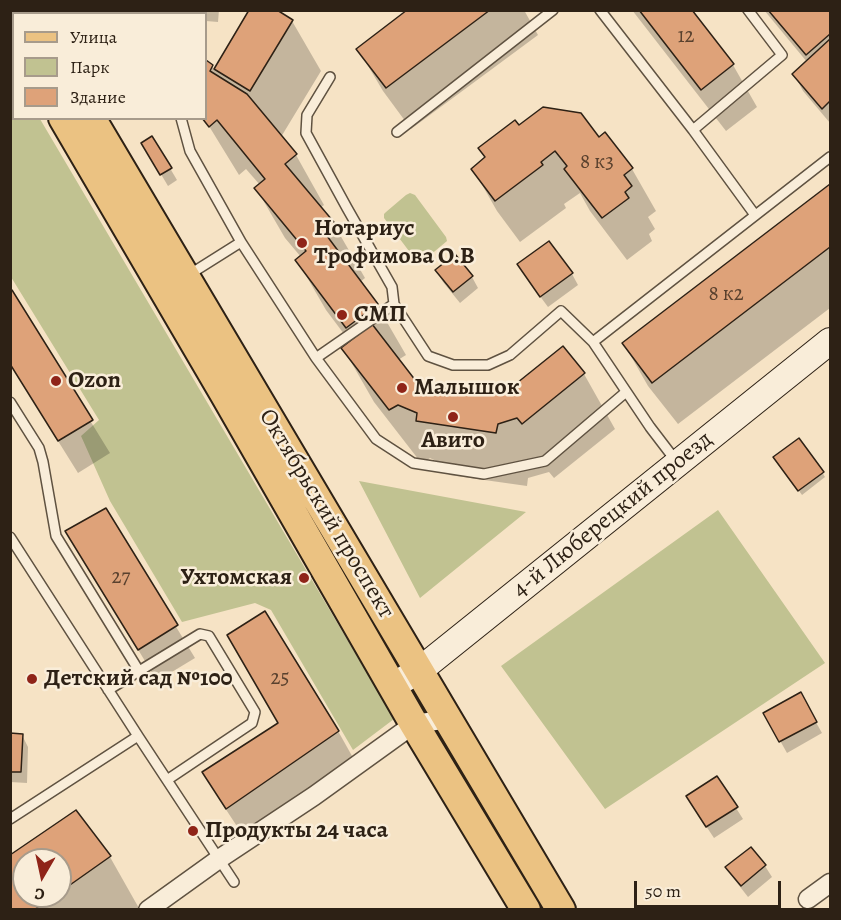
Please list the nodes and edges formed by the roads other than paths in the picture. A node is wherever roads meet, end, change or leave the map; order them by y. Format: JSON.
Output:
{"nodes":[{"id":1,"x":553,"y":10,"type":"edge"},
{"id":2,"x":600,"y":10,"type":"edge"},
{"id":3,"x":748,"y":10,"type":"edge"},
{"id":4,"x":330,"y":77,"type":"dead end"},
{"id":5,"x":64,"y":120,"type":"edge"},
{"id":6,"x":92,"y":120,"type":"edge"},
{"id":7,"x":182,"y":120,"type":"edge"},
{"id":8,"x":693,"y":130,"type":"junction"},
{"id":9,"x":397,"y":132,"type":"dead end"},
{"id":10,"x":831,"y":157,"type":"edge"},
{"id":11,"x":755,"y":215,"type":"junction"},
{"id":12,"x":241,"y":242,"type":"junction"},
{"id":13,"x":186,"y":277,"type":"junction"},
{"id":14,"x":394,"y":304,"type":"junction"},
{"id":15,"x":831,"y":341,"type":"edge"},
{"id":16,"x":593,"y":342,"type":"junction"},
{"id":17,"x":316,"y":358,"type":"junction"},
{"id":18,"x":626,"y":392,"type":"junction"},
{"id":19,"x":10,"y":402,"type":"edge"},
{"id":20,"x":678,"y":463,"type":"junction"},
{"id":21,"x":10,"y":537,"type":"edge"},
{"id":22,"x":139,"y":670,"type":"junction"},
{"id":23,"x":420,"y":670,"type":"junction"},
{"id":24,"x":392,"y":686,"type":"junction"},
{"id":25,"x":108,"y":690,"type":"junction"},
{"id":26,"x":449,"y":719,"type":"junction"},
{"id":27,"x":414,"y":724,"type":"junction"},
{"id":28,"x":138,"y":736,"type":"junction"},
{"id":29,"x":167,"y":780,"type":"junction"},
{"id":30,"x":10,"y":819,"type":"edge"},
{"id":31,"x":219,"y":859,"type":"junction"},
{"id":32,"x":234,"y":882,"type":"dead end"},
{"id":33,"x":831,"y":883,"type":"edge"},
{"id":34,"x":808,"y":899,"type":"dead end"},
{"id":35,"x":148,"y":909,"type":"edge"},
{"id":36,"x":526,"y":909,"type":"edge"},
{"id":37,"x":561,"y":909,"type":"edge"}],
"edges":[{"from":1,"to":9,"type":"lane"},
{"from":2,"to":8,"type":"lane"},
{"from":3,"to":8,"type":"lane"},
{"from":4,"to":14,"type":"lane"},
{"from":5,"to":24,"type":"main road","name":"Октябрьский проспект"},
{"from":6,"to":13,"type":"main road","name":"Октябрьский проспект"},
{"from":7,"to":12,"type":"lane"},
{"from":8,"to":11,"type":"lane"},
{"from":10,"to":11,"type":"lane"},
{"from":11,"to":16,"type":"lane"},
{"from":12,"to":13,"type":"lane"},
{"from":12,"to":17,"type":"lane"},
{"from":13,"to":23,"type":"main road","name":"Октябрьский проспект"},
{"from":14,"to":16,"type":"lane"},
{"from":14,"to":17,"type":"lane"},
{"from":15,"to":20,"type":"street","name":"4-й Люберецкий проезд"},
{"from":16,"to":18,"type":"lane"},
{"from":17,"to":18,"type":"lane"},
{"from":18,"to":20,"type":"lane"},
{"from":19,"to":22,"type":"lane"},
{"from":20,"to":23,"type":"street","name":"4-й Люберецкий проезд"},
{"from":21,"to":25,"type":"lane"},
{"from":22,"to":25,"type":"lane"},
{"from":22,"to":29,"type":"lane"},
{"from":23,"to":24,"type":"street","name":"4-й Люберецкий проезд"},
{"from":23,"to":26,"type":"main road","name":"Октябрьский проспект"},
{"from":23,"to":27,"type":"street"},
{"from":24,"to":27,"type":"main road","name":"Октябрьский проспект"},
{"from":25,"to":28,"type":"lane"},
{"from":26,"to":27,"type":"street"},
{"from":26,"to":37,"type":"main road","name":"Октябрьский проспект"},
{"from":27,"to":31,"type":"street"},
{"from":27,"to":36,"type":"main road","name":"Октябрьский проспект"},
{"from":28,"to":29,"type":"lane"},
{"from":28,"to":30,"type":"lane"},
{"from":29,"to":31,"type":"lane"},
{"from":31,"to":32,"type":"lane"},
{"from":31,"to":35,"type":"street"},
{"from":33,"to":34,"type":"street"}]}
